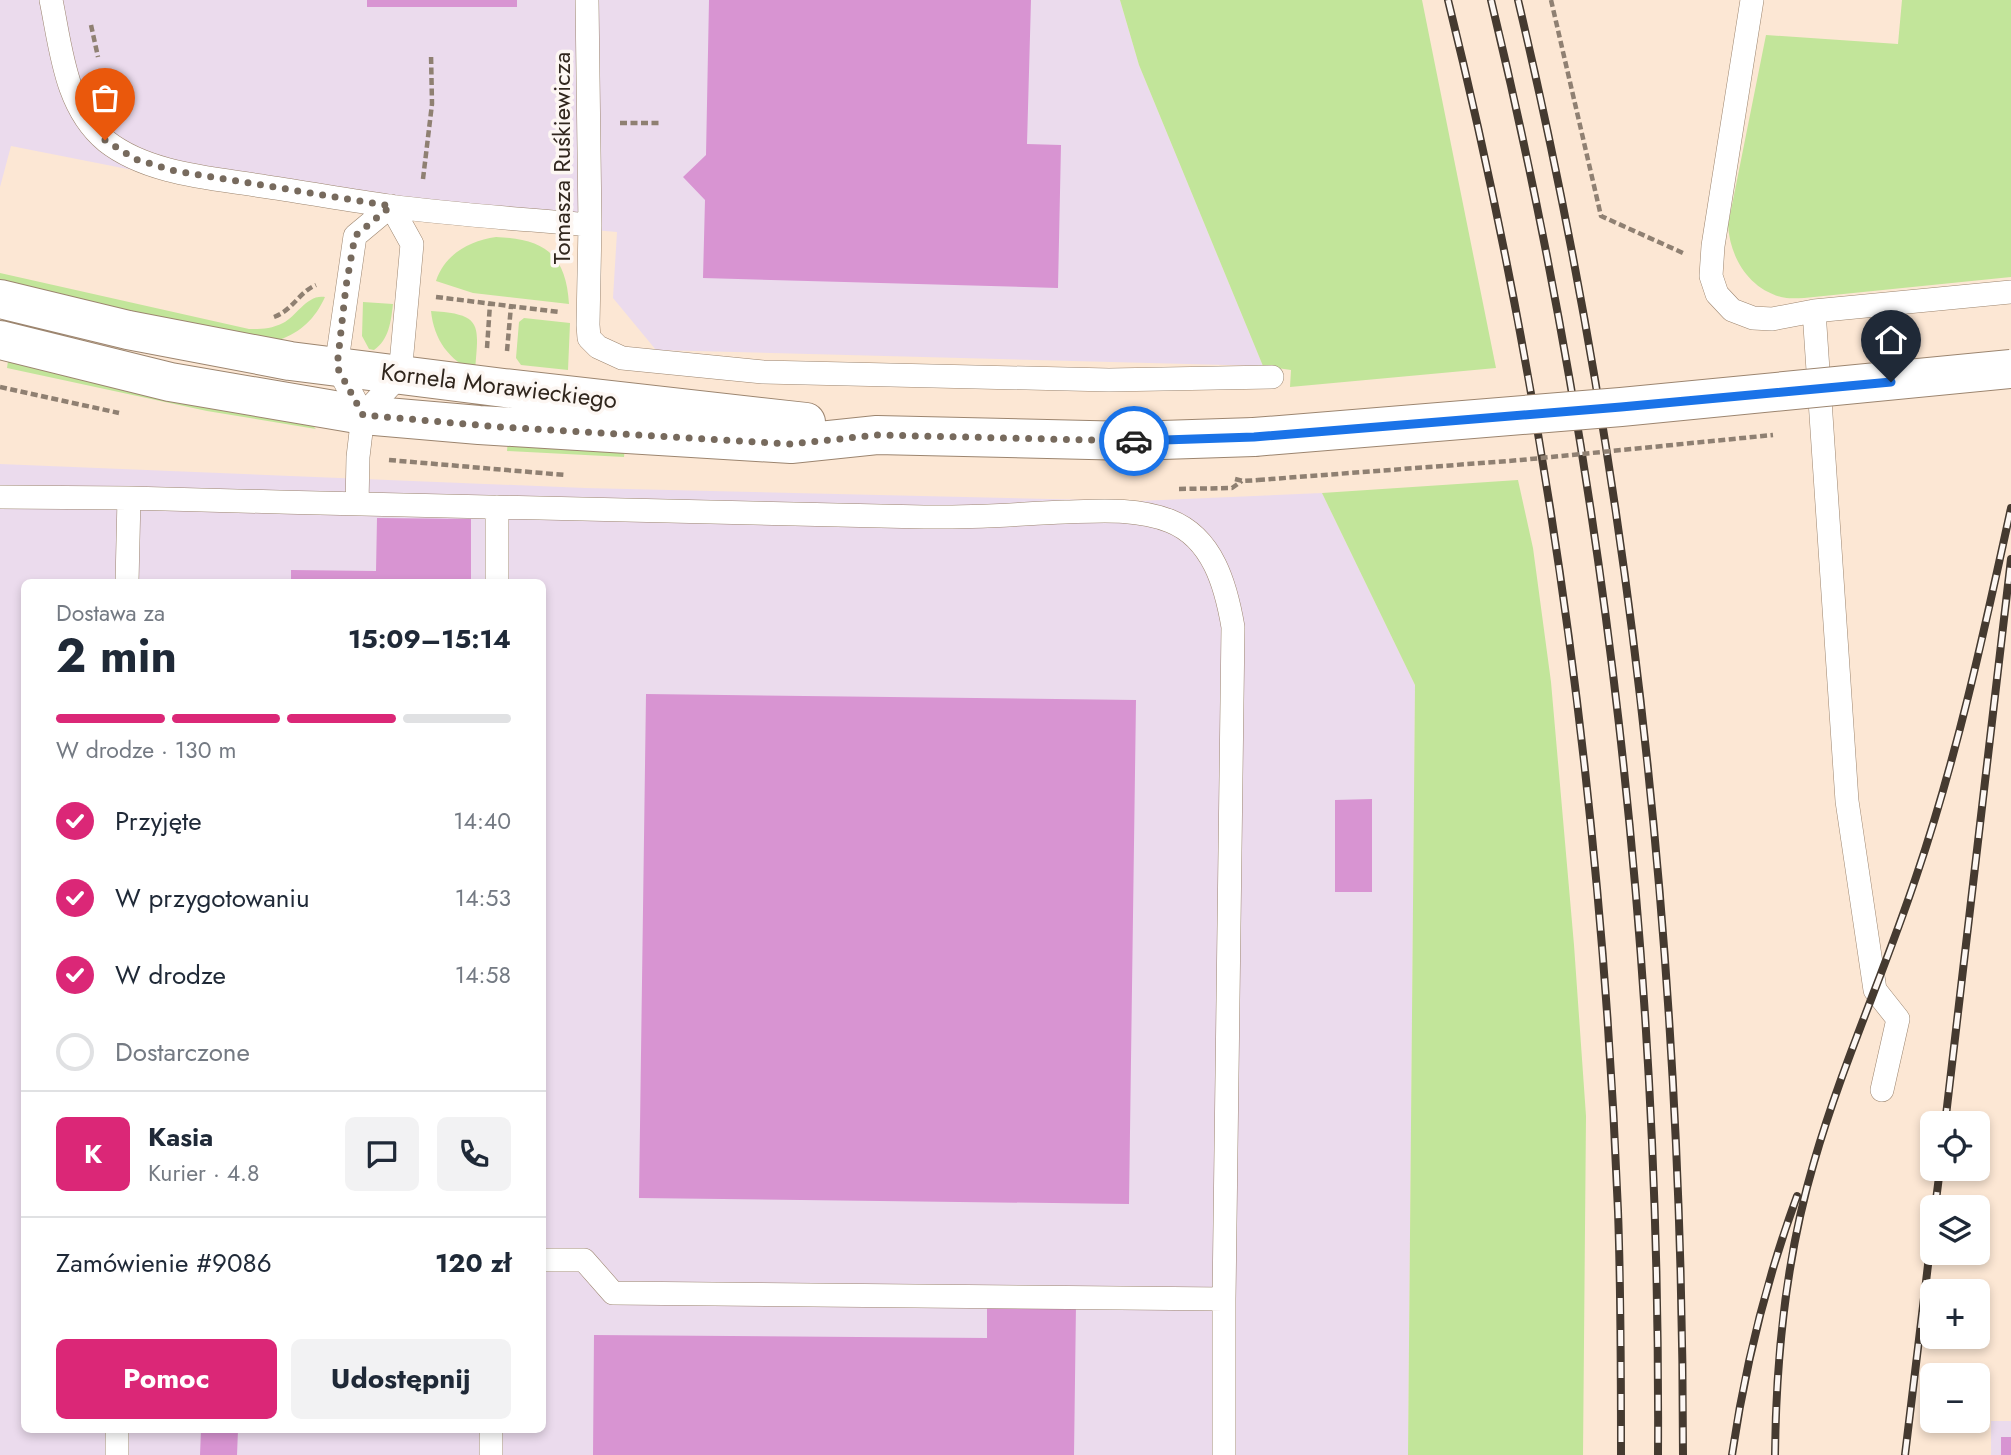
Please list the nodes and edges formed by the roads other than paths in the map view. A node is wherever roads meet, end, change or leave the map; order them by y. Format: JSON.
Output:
{"nodes":[{"id":1,"x":51,"y":0,"type":"edge"},
{"id":2,"x":587,"y":0,"type":"edge"},
{"id":3,"x":1752,"y":0,"type":"edge"},
{"id":4,"x":391,"y":206,"type":"junction"},
{"id":5,"x":590,"y":225,"type":"junction"},
{"id":6,"x":2011,"y":292,"type":"edge"},
{"id":7,"x":0,"y":299,"type":"edge"},
{"id":8,"x":1814,"y":311,"type":"junction"},
{"id":9,"x":0,"y":340,"type":"edge"},
{"id":10,"x":337,"y":367,"type":"junction"},
{"id":11,"x":2011,"y":369,"type":"edge"},
{"id":12,"x":400,"y":375,"type":"junction"},
{"id":13,"x":1272,"y":377,"type":"dead end"},
{"id":14,"x":363,"y":415,"type":"junction"},
{"id":15,"x":877,"y":435,"type":"junction"},
{"id":16,"x":0,"y":497,"type":"edge"},
{"id":17,"x":129,"y":498,"type":"junction"},
{"id":18,"x":357,"y":504,"type":"junction"},
{"id":19,"x":497,"y":507,"type":"junction"},
{"id":20,"x":127,"y":579,"type":"edge"},
{"id":21,"x":496,"y":579,"type":"edge"},
{"id":22,"x":1882,"y":1090,"type":"dead end"},
{"id":23,"x":546,"y":1260,"type":"edge"},
{"id":24,"x":1224,"y":1299,"type":"junction"},
{"id":25,"x":117,"y":1433,"type":"edge"},
{"id":26,"x":491,"y":1433,"type":"edge"},
{"id":27,"x":117,"y":1455,"type":"edge"},
{"id":28,"x":491,"y":1455,"type":"edge"},
{"id":29,"x":1224,"y":1455,"type":"edge"}],
"edges":[{"from":1,"to":4,"type":"lane"},
{"from":2,"to":5,"type":"lane","name":"Tomasza Ruśkiewicza"},
{"from":3,"to":8,"type":"lane"},
{"from":4,"to":5,"type":"lane"},
{"from":4,"to":10,"type":"lane"},
{"from":4,"to":12,"type":"lane"},
{"from":5,"to":13,"type":"lane","name":"Tomasza Ruśkiewicza"},
{"from":6,"to":8,"type":"lane"},
{"from":7,"to":10,"type":"street","name":"Kornela Morawieckiego"},
{"from":8,"to":22,"type":"lane"},
{"from":9,"to":14,"type":"street","name":"Kornela Morawieckiego"},
{"from":10,"to":12,"type":"street","name":"Kornela Morawieckiego"},
{"from":10,"to":14,"type":"lane"},
{"from":11,"to":15,"type":"street","name":"Kornela Morawieckiego","bridge":true},
{"from":12,"to":14,"type":"lane"},
{"from":12,"to":15,"type":"street","name":"Kornela Morawieckiego"},
{"from":14,"to":15,"type":"street","name":"Kornela Morawieckiego"},
{"from":14,"to":18,"type":"lane"},
{"from":16,"to":17,"type":"lane"},
{"from":17,"to":18,"type":"lane"},
{"from":17,"to":20,"type":"lane"},
{"from":18,"to":19,"type":"lane"},
{"from":19,"to":21,"type":"lane"},
{"from":19,"to":24,"type":"lane"},
{"from":23,"to":24,"type":"lane"},
{"from":24,"to":29,"type":"lane"},
{"from":25,"to":27,"type":"lane"},
{"from":26,"to":28,"type":"lane"}]}
